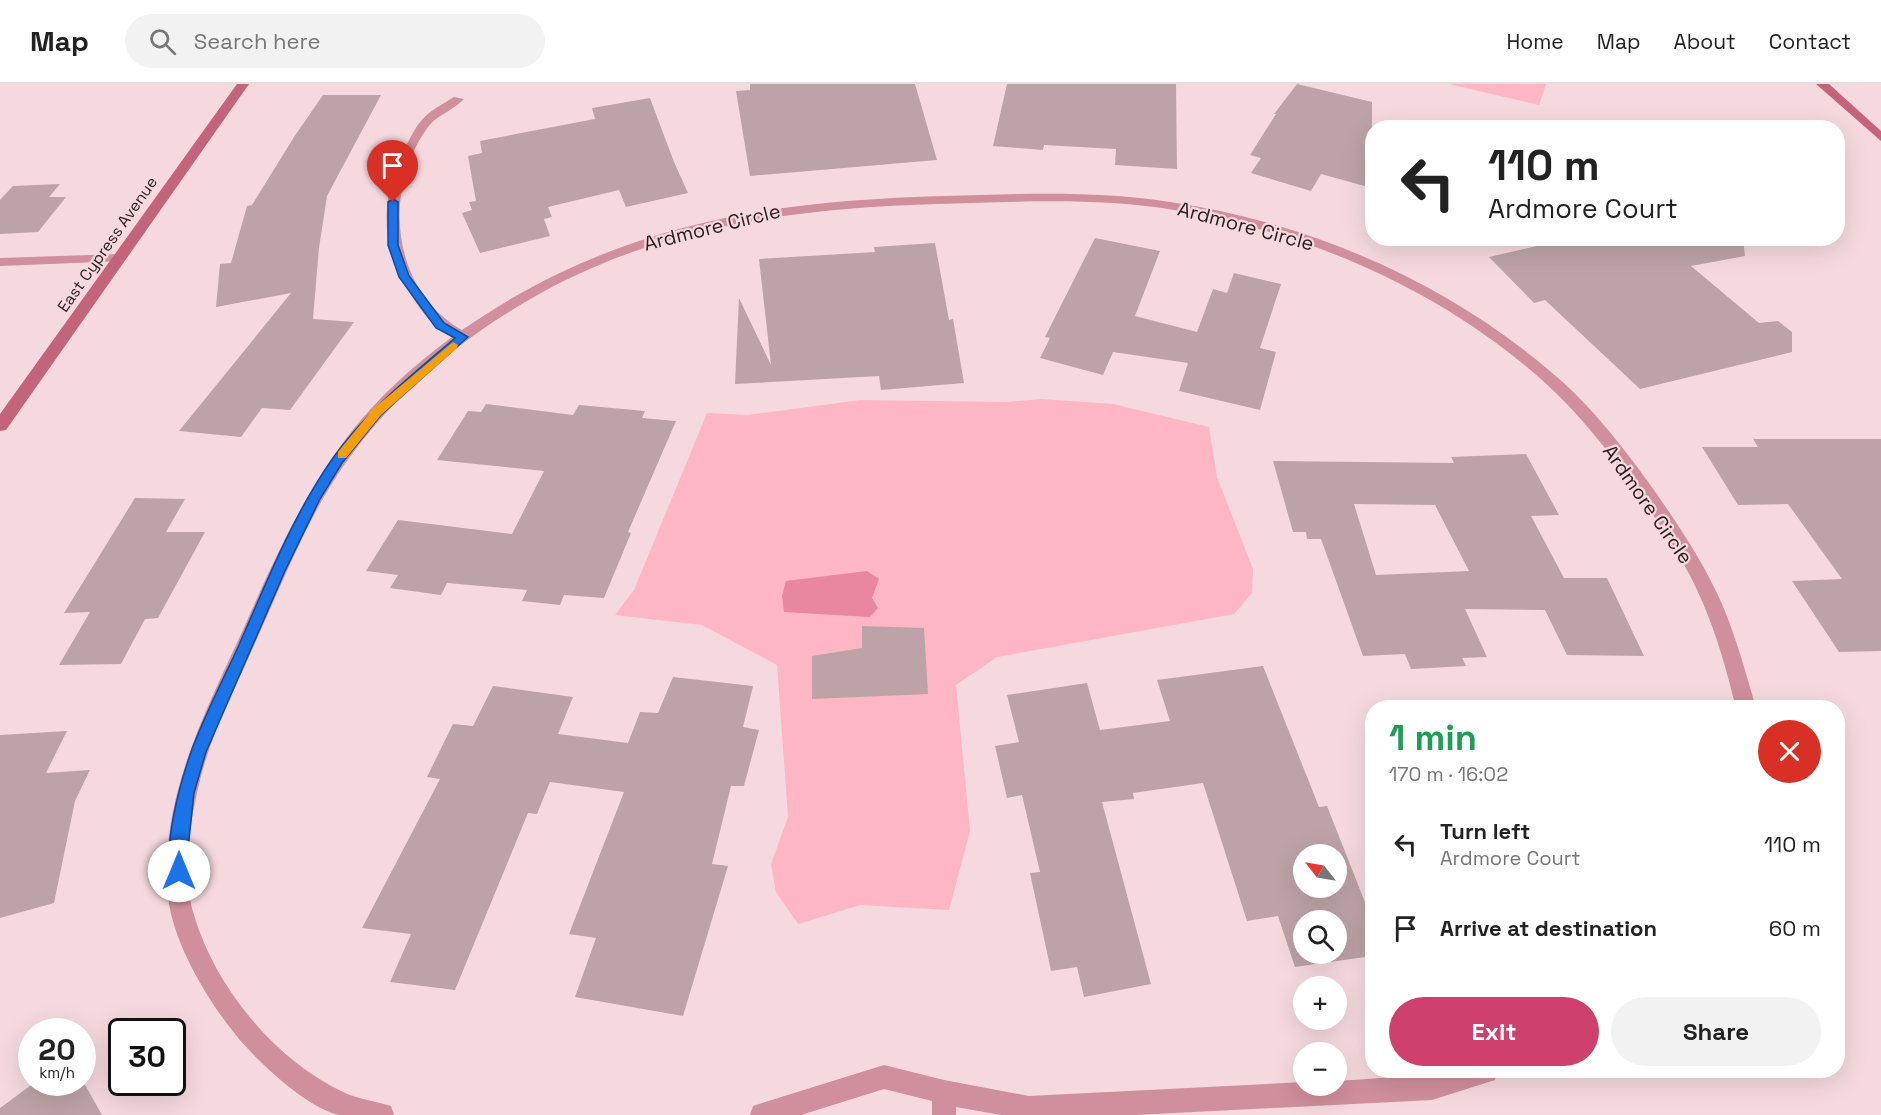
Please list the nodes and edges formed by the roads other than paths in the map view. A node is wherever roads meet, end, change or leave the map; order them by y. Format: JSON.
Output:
{"nodes":[{"id":1,"x":243,"y":84,"type":"edge"},
{"id":2,"x":1822,"y":84,"type":"edge"},
{"id":3,"x":458,"y":99,"type":"dead end"},
{"id":4,"x":1881,"y":138,"type":"edge"},
{"id":5,"x":119,"y":258,"type":"junction"},
{"id":6,"x":0,"y":262,"type":"edge"},
{"id":7,"x":463,"y":337,"type":"junction"},
{"id":8,"x":0,"y":426,"type":"edge"},
{"id":9,"x":1743,"y":700,"type":"edge"},
{"id":10,"x":1464,"y":1078,"type":"edge"},
{"id":11,"x":944,"y":1104,"type":"edge"},
{"id":12,"x":820,"y":1106,"type":"edge"},
{"id":13,"x":382,"y":1115,"type":"edge"},
{"id":14,"x":762,"y":1115,"type":"edge"}],
"edges":[{"from":1,"to":5,"type":"main road","name":"East Cypress Avenue"},
{"from":2,"to":4,"type":"main road"},
{"from":3,"to":7,"type":"street"},
{"from":5,"to":6,"type":"street"},
{"from":5,"to":8,"type":"main road","name":"East Cypress Avenue"},
{"from":7,"to":9,"type":"street","name":"Ardmore Circle"},
{"from":7,"to":13,"type":"street","name":"Ardmore Circle"},
{"from":10,"to":11,"type":"street"},
{"from":11,"to":12,"type":"street"},
{"from":12,"to":14,"type":"street"}]}
